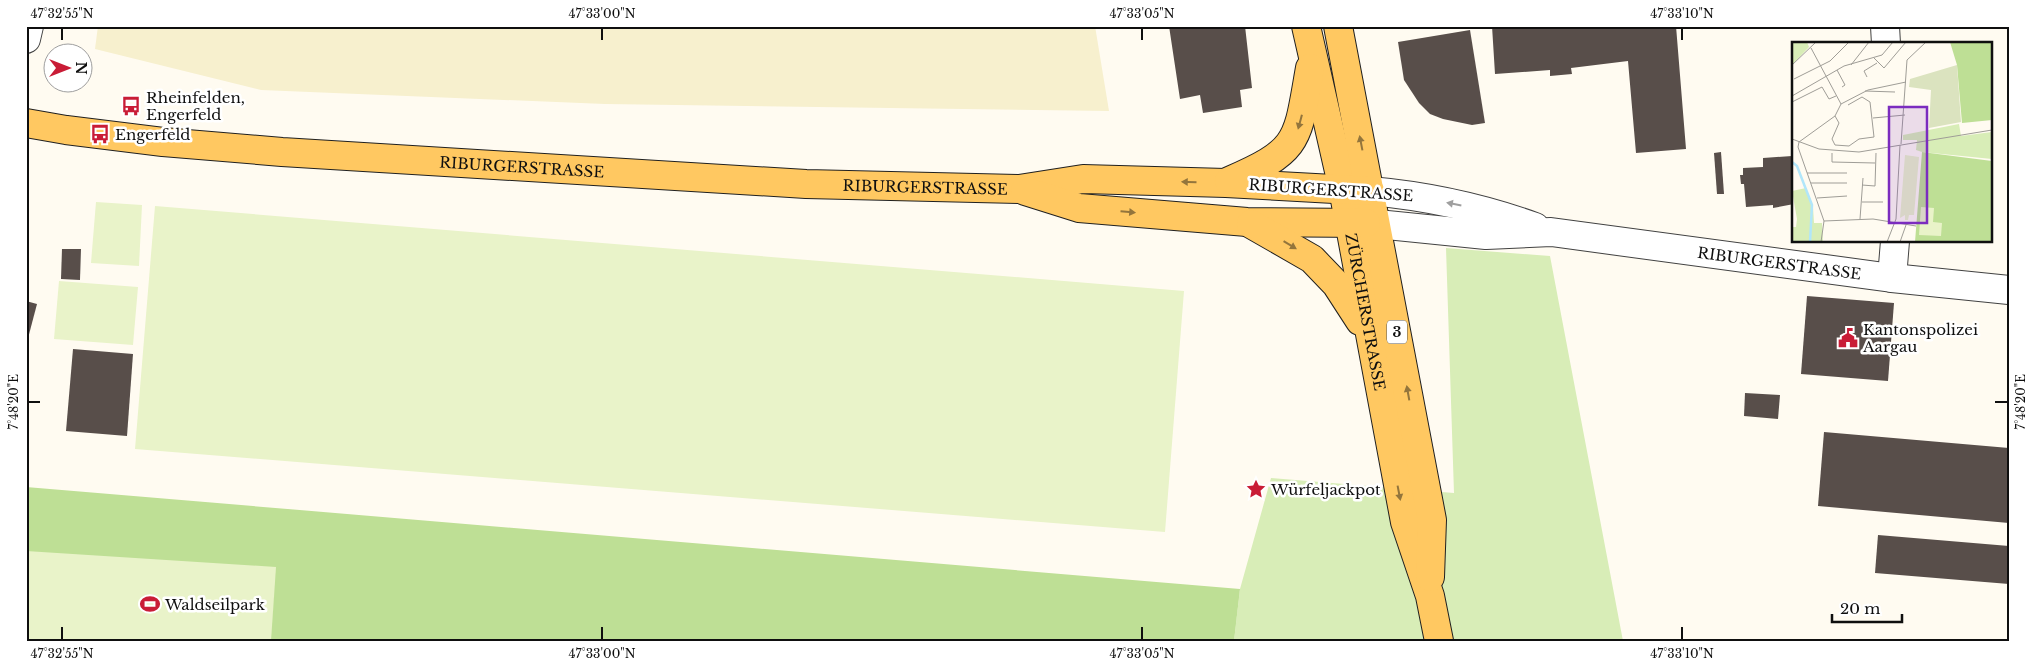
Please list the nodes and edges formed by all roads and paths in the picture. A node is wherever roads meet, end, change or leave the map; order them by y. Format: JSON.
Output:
{"nodes":[{"id":1,"x":29,"y":26,"type":"edge"},
{"id":2,"x":1306,"y":26,"type":"edge"},
{"id":3,"x":1338,"y":26,"type":"edge"},
{"id":4,"x":1885,"y":26,"type":"edge"},
{"id":5,"x":26,"y":39,"type":"edge"},
{"id":6,"x":1886,"y":42,"type":"edge"},
{"id":7,"x":1312,"y":56,"type":"junction"},
{"id":8,"x":26,"y":123,"type":"edge"},
{"id":9,"x":1226,"y":182,"type":"junction"},
{"id":10,"x":1019,"y":189,"type":"junction"},
{"id":11,"x":1343,"y":189,"type":"junction"},
{"id":12,"x":1370,"y":191,"type":"junction"},
{"id":13,"x":1247,"y":222,"type":"junction"},
{"id":14,"x":1349,"y":222,"type":"junction"},
{"id":15,"x":1377,"y":224,"type":"junction"},
{"id":16,"x":1551,"y":232,"type":"junction"},
{"id":17,"x":1895,"y":242,"type":"edge"},
{"id":18,"x":1892,"y":278,"type":"junction"},
{"id":19,"x":2009,"y":290,"type":"edge"},
{"id":20,"x":1368,"y":333,"type":"junction"},
{"id":21,"x":1430,"y":596,"type":"junction"},
{"id":22,"x":1439,"y":641,"type":"edge"}],
"edges":[{"from":1,"to":5,"type":"street"},
{"from":2,"to":7,"type":"main road","name":"ZÜRCHERSTRASSE","number":"3"},
{"from":12,"to":3,"type":"main road","name":"ZÜRCHERSTRASSE","number":"3","one_way":true},
{"from":4,"to":6,"type":"street"},
{"from":7,"to":9,"type":"main road","name":"RIBURGERSTRASSE","one_way":true},
{"from":7,"to":11,"type":"main road","name":"ZÜRCHERSTRASSE","number":"3"},
{"from":8,"to":10,"type":"main road","name":"RIBURGERSTRASSE"},
{"from":9,"to":10,"type":"main road","name":"RIBURGERSTRASSE","one_way":true},
{"from":9,"to":11,"type":"main road","name":"RIBURGERSTRASSE"},
{"from":10,"to":13,"type":"main road","name":"RIBURGERSTRASSE","one_way":true},
{"from":11,"to":12,"type":"main road","name":"RIBURGERSTRASSE"},
{"from":11,"to":14,"type":"main road","name":"ZÜRCHERSTRASSE","number":"3"},
{"from":12,"to":15,"type":"main road","name":"ZÜRCHERSTRASSE","number":"3"},
{"from":16,"to":12,"type":"street","name":"RIBURGERSTRASSE","one_way":true},
{"from":13,"to":14,"type":"main road","name":"RIBURGERSTRASSE"},
{"from":13,"to":20,"type":"main road","one_way":true},
{"from":14,"to":15,"type":"main road","name":"RIBURGERSTRASSE"},
{"from":14,"to":20,"type":"main road","name":"ZÜRCHERSTRASSE","number":"3"},
{"from":15,"to":16,"type":"street","name":"RIBURGERSTRASSE"},
{"from":21,"to":15,"type":"main road","name":"ZÜRCHERSTRASSE","number":"3","one_way":true},
{"from":16,"to":18,"type":"street","name":"RIBURGERSTRASSE"},
{"from":17,"to":18,"type":"street"},
{"from":18,"to":19,"type":"street","name":"RIBURGERSTRASSE"},
{"from":20,"to":21,"type":"main road","name":"ZÜRCHERSTRASSE","number":"3","one_way":true},
{"from":21,"to":22,"type":"main road","name":"ZÜRCHERSTRASSE","number":"3"}]}
